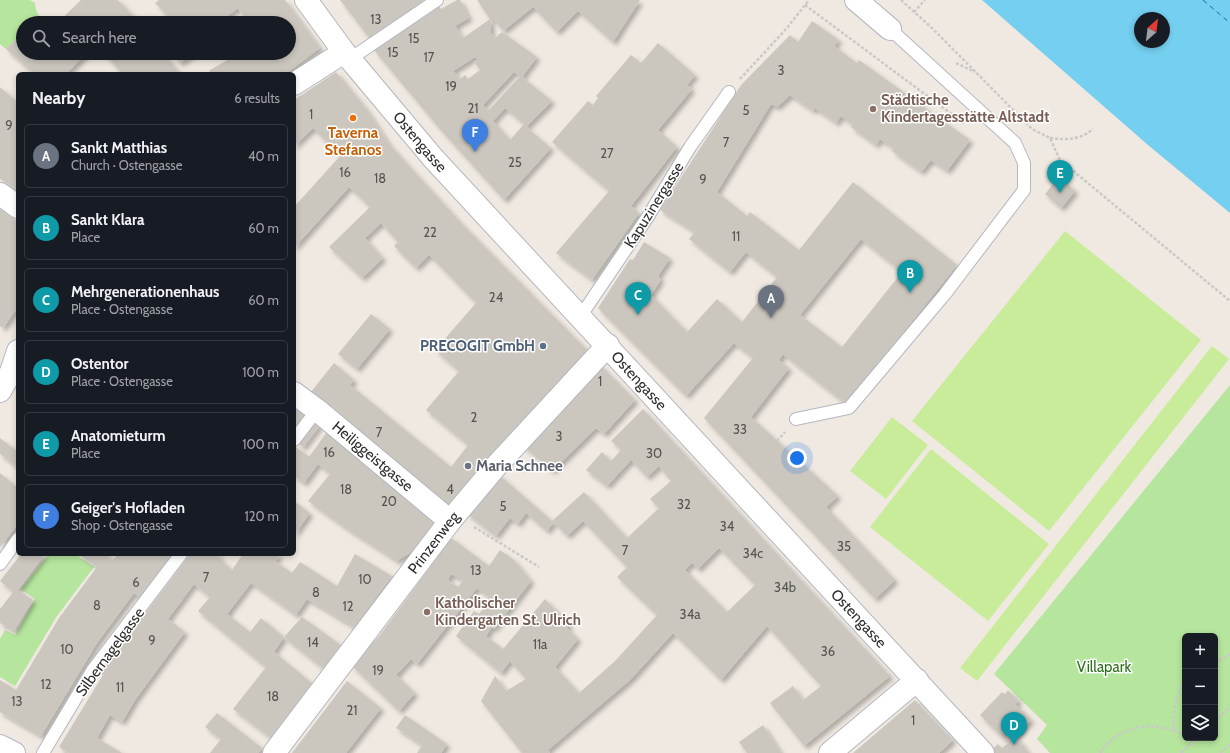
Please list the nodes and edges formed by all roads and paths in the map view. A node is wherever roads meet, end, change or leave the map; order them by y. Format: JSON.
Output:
{"nodes":[{"id":1,"x":306,"y":0,"type":"edge"},
{"id":2,"x":437,"y":0,"type":"edge"},
{"id":3,"x":809,"y":0,"type":"edge"},
{"id":4,"x":856,"y":0,"type":"edge"},
{"id":5,"x":901,"y":0,"type":"edge"},
{"id":6,"x":925,"y":0,"type":"edge"},
{"id":7,"x":805,"y":5,"type":"junction"},
{"id":8,"x":914,"y":12,"type":"junction"},
{"id":9,"x":890,"y":29,"type":"joint"},
{"id":10,"x":347,"y":56,"type":"junction"},
{"id":11,"x":296,"y":83,"type":"edge"},
{"id":12,"x":729,"y":92,"type":"joint"},
{"id":13,"x":967,"y":126,"type":"dead end"},
{"id":14,"x":1093,"y":129,"type":"dead end"},
{"id":15,"x":1050,"y":138,"type":"junction"},
{"id":16,"x":0,"y":194,"type":"edge"},
{"id":17,"x":16,"y":206,"type":"edge"},
{"id":18,"x":1230,"y":301,"type":"edge"},
{"id":19,"x":580,"y":317,"type":"junction"},
{"id":20,"x":608,"y":346,"type":"junction"},
{"id":21,"x":16,"y":358,"type":"edge"},
{"id":22,"x":0,"y":391,"type":"edge"},
{"id":23,"x":296,"y":394,"type":"edge"},
{"id":24,"x":317,"y":410,"type":"junction"},
{"id":25,"x":796,"y":420,"type":"dead end"},
{"id":26,"x":296,"y":437,"type":"edge"},
{"id":27,"x":453,"y":518,"type":"junction"},
{"id":28,"x":16,"y":542,"type":"edge"},
{"id":29,"x":179,"y":556,"type":"edge"},
{"id":30,"x":0,"y":564,"type":"edge"},
{"id":31,"x":539,"y":567,"type":"dead end"},
{"id":32,"x":1230,"y":654,"type":"edge"},
{"id":33,"x":1218,"y":661,"type":"edge"},
{"id":34,"x":917,"y":680,"type":"junction"},
{"id":35,"x":1182,"y":688,"type":"edge"},
{"id":36,"x":1230,"y":707,"type":"edge"},
{"id":37,"x":1218,"y":718,"type":"edge"},
{"id":38,"x":1174,"y":730,"type":"junction"},
{"id":39,"x":1182,"y":734,"type":"edge"},
{"id":40,"x":1192,"y":741,"type":"edge"},
{"id":41,"x":1230,"y":744,"type":"edge"},
{"id":42,"x":0,"y":746,"type":"edge"},
{"id":43,"x":975,"y":750,"type":"edge"},
{"id":44,"x":1183,"y":752,"type":"edge"},
{"id":45,"x":14,"y":753,"type":"edge"},
{"id":46,"x":43,"y":753,"type":"edge"},
{"id":47,"x":274,"y":753,"type":"edge"},
{"id":48,"x":830,"y":753,"type":"edge"},
{"id":49,"x":1100,"y":753,"type":"edge"},
{"id":50,"x":1220,"y":753,"type":"edge"}],
"edges":[{"from":1,"to":10,"type":"street","name":"Ostengasse"},
{"from":2,"to":10,"type":"lane"},
{"from":3,"to":7,"type":"path"},
{"from":4,"to":9,"type":"street"},
{"from":5,"to":8,"type":"path"},
{"from":6,"to":8,"type":"path"},
{"from":7,"to":12,"type":"path"},
{"from":7,"to":13,"type":"path"},
{"from":8,"to":15,"type":"path"},
{"from":9,"to":25,"type":"lane"},
{"from":10,"to":11,"type":"street"},
{"from":10,"to":19,"type":"street","name":"Ostengasse"},
{"from":12,"to":19,"type":"lane","name":"Kapuzinergasse"},
{"from":14,"to":15,"type":"path"},
{"from":15,"to":18,"type":"path"},
{"from":16,"to":17,"type":"street"},
{"from":19,"to":20,"type":"street","name":"Ostengasse"},
{"from":20,"to":27,"type":"street","name":"Prinzenweg"},
{"from":20,"to":34,"type":"street","name":"Ostengasse"},
{"from":21,"to":22,"type":"street"},
{"from":23,"to":24,"type":"street","name":"Heiliggeistgasse"},
{"from":24,"to":26,"type":"lane"},
{"from":24,"to":27,"type":"street","name":"Heiliggeistgasse"},
{"from":27,"to":31,"type":"path"},
{"from":27,"to":47,"type":"street","name":"Prinzenweg"},
{"from":28,"to":30,"type":"lane"},
{"from":29,"to":46,"type":"lane","name":"Silbernagelgasse"},
{"from":32,"to":33,"type":"path"},
{"from":34,"to":43,"type":"street","name":"Ostengasse"},
{"from":34,"to":48,"type":"street"},
{"from":35,"to":38,"type":"path"},
{"from":36,"to":37,"type":"path"},
{"from":38,"to":39,"type":"path"},
{"from":38,"to":49,"type":"path"},
{"from":40,"to":44,"type":"path"},
{"from":41,"to":50,"type":"path"},
{"from":42,"to":45,"type":"street"}]}
